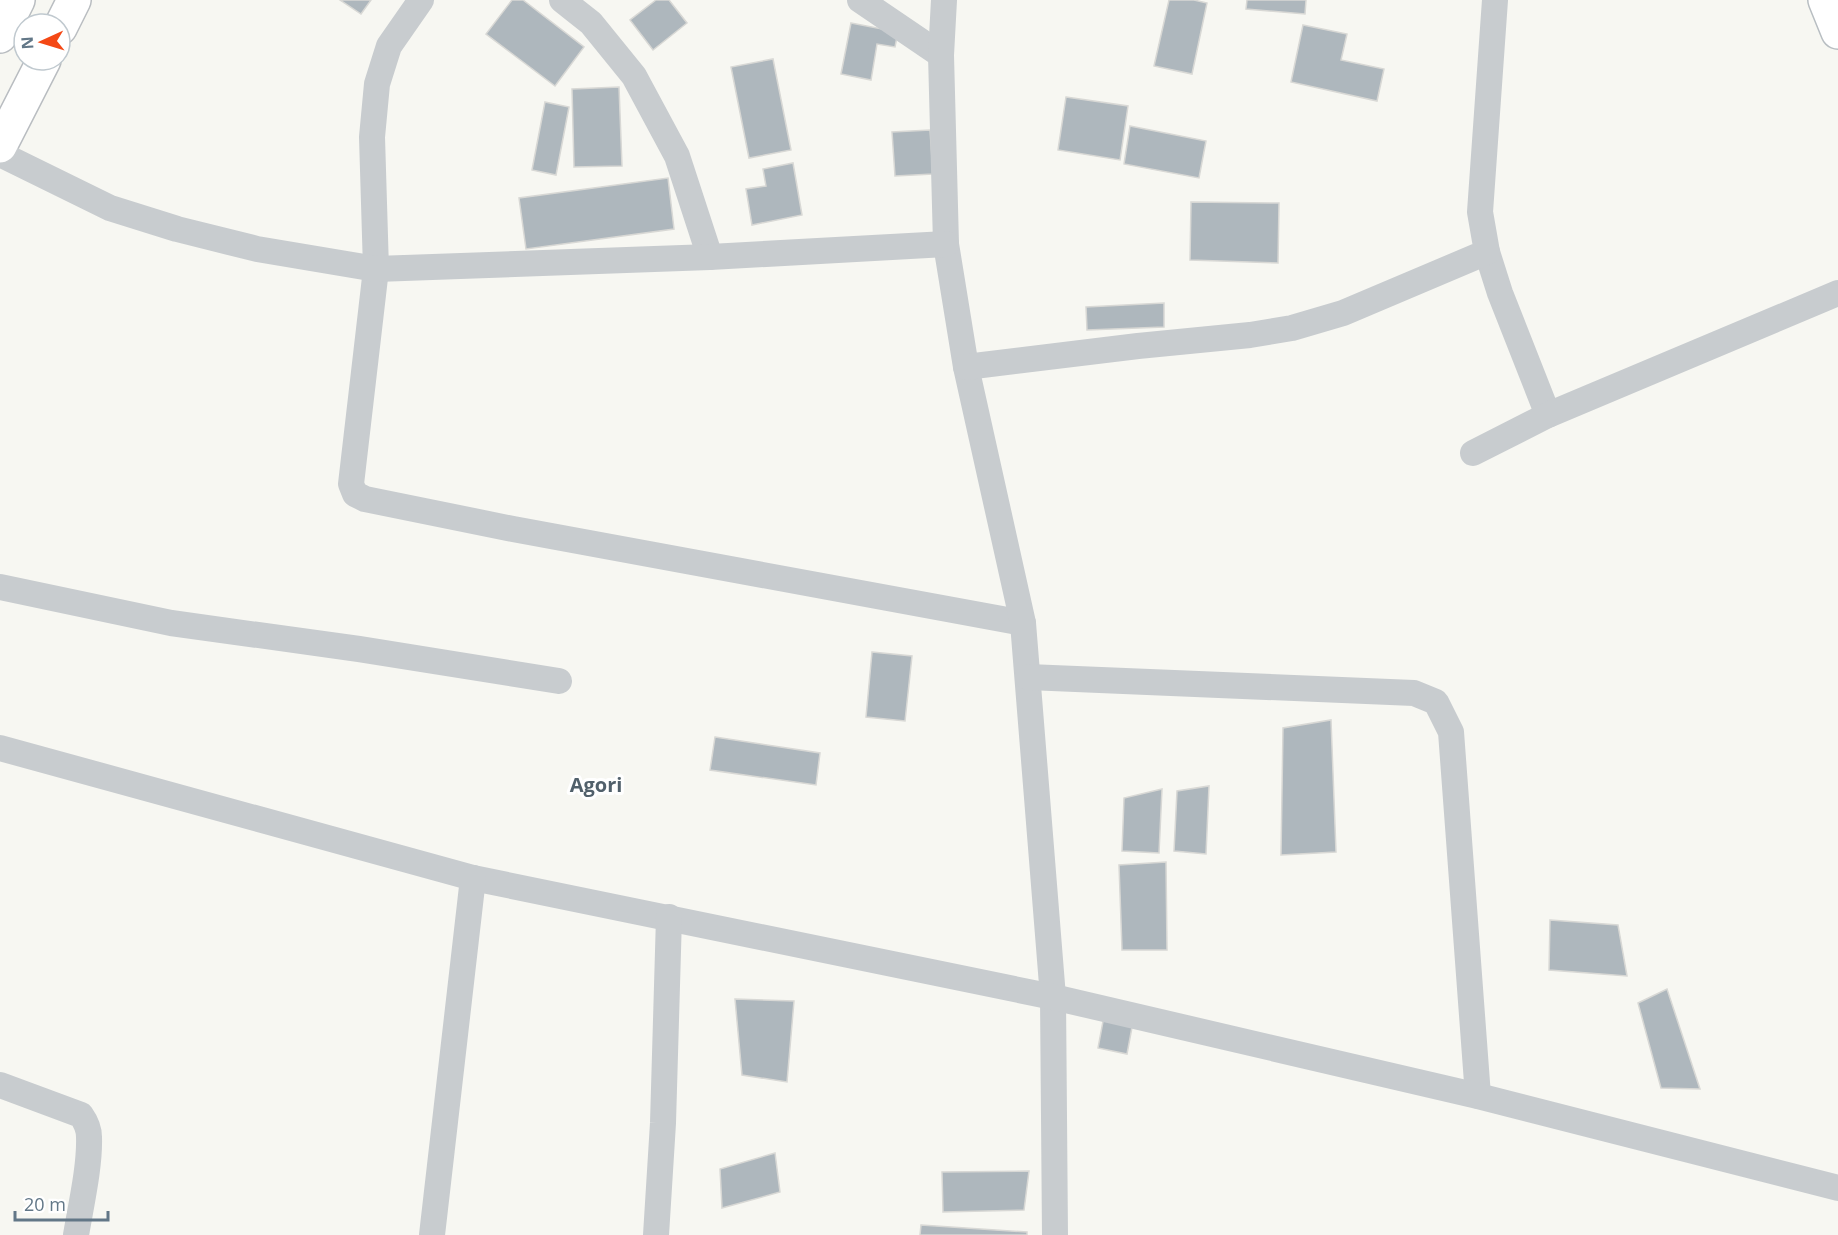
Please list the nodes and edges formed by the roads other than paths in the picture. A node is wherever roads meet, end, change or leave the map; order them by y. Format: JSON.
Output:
{"nodes":[{"id":1,"x":18,"y":0,"type":"edge"},
{"id":2,"x":421,"y":0,"type":"edge"},
{"id":3,"x":562,"y":0,"type":"edge"},
{"id":4,"x":860,"y":0,"type":"edge"},
{"id":5,"x":944,"y":0,"type":"edge"},
{"id":6,"x":1496,"y":0,"type":"edge"},
{"id":7,"x":0,"y":36,"type":"edge"},
{"id":8,"x":941,"y":55,"type":"junction"},
{"id":9,"x":38,"y":72,"type":"edge"},
{"id":10,"x":0,"y":146,"type":"edge"},
{"id":11,"x":0,"y":154,"type":"edge"},
{"id":12,"x":946,"y":244,"type":"junction"},
{"id":13,"x":1487,"y":252,"type":"junction"},
{"id":14,"x":710,"y":257,"type":"junction"},
{"id":15,"x":376,"y":269,"type":"junction"},
{"id":16,"x":1838,"y":293,"type":"edge"},
{"id":17,"x":966,"y":367,"type":"junction"},
{"id":18,"x":1548,"y":415,"type":"junction"},
{"id":19,"x":1473,"y":453,"type":"dead end"},
{"id":20,"x":0,"y":587,"type":"edge"},
{"id":21,"x":1023,"y":623,"type":"junction"},
{"id":22,"x":1028,"y":677,"type":"junction"},
{"id":23,"x":559,"y":681,"type":"dead end"},
{"id":24,"x":0,"y":748,"type":"edge"},
{"id":25,"x":473,"y":878,"type":"junction"},
{"id":26,"x":669,"y":917,"type":"junction"},
{"id":27,"x":1053,"y":997,"type":"junction"},
{"id":28,"x":0,"y":1085,"type":"edge"},
{"id":29,"x":1478,"y":1096,"type":"junction"},
{"id":30,"x":1838,"y":1188,"type":"edge"},
{"id":31,"x":76,"y":1235,"type":"edge"},
{"id":32,"x":432,"y":1235,"type":"edge"},
{"id":33,"x":656,"y":1235,"type":"edge"},
{"id":34,"x":1055,"y":1235,"type":"edge"}],
"edges":[{"from":1,"to":7,"type":"main road"},
{"from":2,"to":15,"type":"street"},
{"from":3,"to":14,"type":"street"},
{"from":4,"to":8,"type":"street"},
{"from":5,"to":8,"type":"street"},
{"from":6,"to":13,"type":"street"},
{"from":8,"to":12,"type":"street"},
{"from":9,"to":10,"type":"main road"},
{"from":11,"to":15,"type":"street"},
{"from":12,"to":14,"type":"street"},
{"from":12,"to":17,"type":"street"},
{"from":13,"to":17,"type":"street"},
{"from":13,"to":18,"type":"street"},
{"from":14,"to":15,"type":"street"},
{"from":15,"to":21,"type":"street"},
{"from":16,"to":18,"type":"street"},
{"from":17,"to":21,"type":"street"},
{"from":18,"to":19,"type":"street"},
{"from":20,"to":23,"type":"street"},
{"from":21,"to":22,"type":"street"},
{"from":22,"to":27,"type":"street"},
{"from":22,"to":29,"type":"street"},
{"from":24,"to":25,"type":"street"},
{"from":25,"to":26,"type":"street"},
{"from":25,"to":32,"type":"street"},
{"from":26,"to":27,"type":"street"},
{"from":26,"to":33,"type":"street"},
{"from":27,"to":29,"type":"street"},
{"from":27,"to":34,"type":"street"},
{"from":28,"to":31,"type":"street"},
{"from":29,"to":30,"type":"street"}]}
